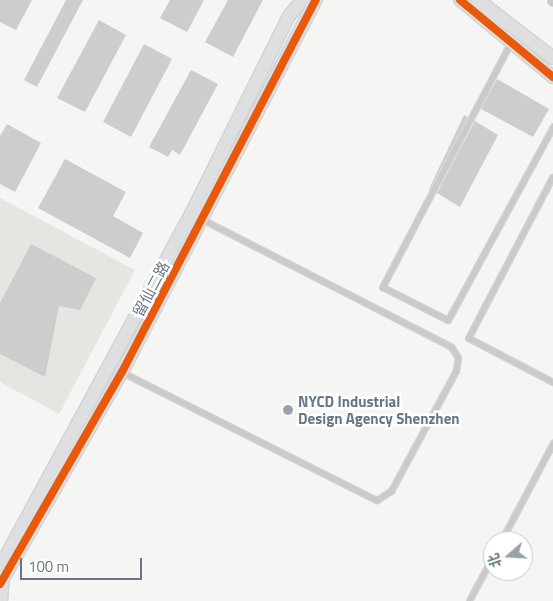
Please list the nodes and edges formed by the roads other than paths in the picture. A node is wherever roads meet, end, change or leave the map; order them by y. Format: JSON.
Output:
{"nodes":[{"id":1,"x":302,"y":0,"type":"edge"},
{"id":2,"x":316,"y":0,"type":"edge"},
{"id":3,"x":460,"y":0,"type":"edge"},
{"id":4,"x":478,"y":0,"type":"edge"},
{"id":5,"x":293,"y":12,"type":"junction"},
{"id":6,"x":306,"y":20,"type":"junction"},
{"id":7,"x":512,"y":42,"type":"junction"},
{"id":8,"x":553,"y":58,"type":"edge"},
{"id":9,"x":553,"y":77,"type":"edge"},
{"id":10,"x":553,"y":127,"type":"edge"},
{"id":11,"x":553,"y":178,"type":"edge"},
{"id":12,"x":203,"y":220,"type":"junction"},
{"id":13,"x":122,"y":372,"type":"junction"},
{"id":14,"x":553,"y":382,"type":"edge"},
{"id":15,"x":553,"y":443,"type":"edge"},
{"id":16,"x":506,"y":531,"type":"edge"},
{"id":17,"x":483,"y":575,"type":"edge"},
{"id":18,"x":1,"y":577,"type":"edge"},
{"id":19,"x":2,"y":601,"type":"edge"},
{"id":20,"x":469,"y":601,"type":"edge"}],
"edges":[{"from":1,"to":5,"type":"street","name":"留仙二路"},
{"from":2,"to":6,"type":"street","name":"留仙二路"},
{"from":3,"to":7,"type":"street"},
{"from":4,"to":8,"type":"street"},
{"from":5,"to":6,"type":"street"},
{"from":5,"to":18,"type":"street","name":"留仙二路"},
{"from":6,"to":12,"type":"street","name":"留仙二路"},
{"from":7,"to":9,"type":"street"},
{"from":7,"to":10,"type":"lane"},
{"from":11,"to":14,"type":"lane"},
{"from":12,"to":13,"type":"street","name":"留仙二路"},
{"from":12,"to":13,"type":"lane"},
{"from":13,"to":18,"type":"street","name":"留仙二路"},
{"from":15,"to":16,"type":"lane"},
{"from":17,"to":20,"type":"lane"},
{"from":18,"to":19,"type":"street"}]}
